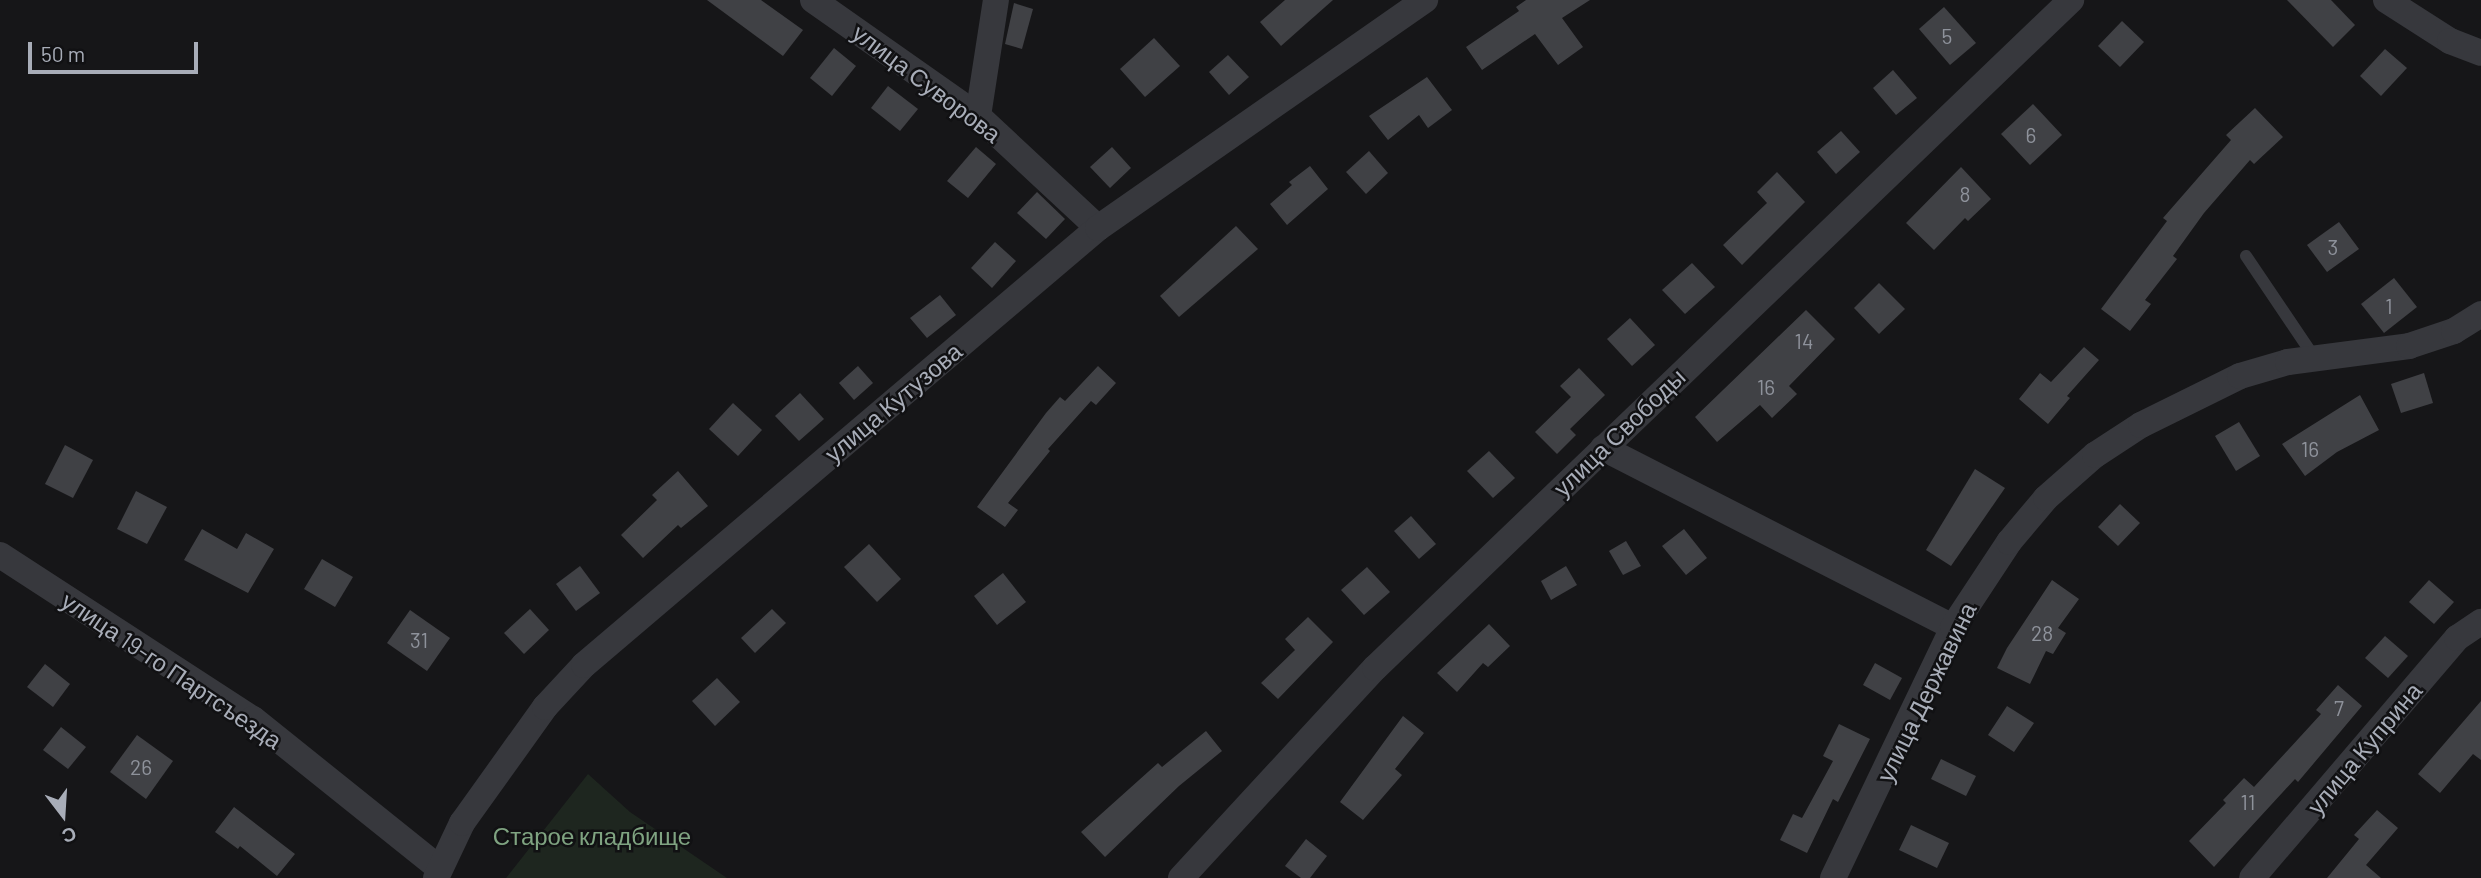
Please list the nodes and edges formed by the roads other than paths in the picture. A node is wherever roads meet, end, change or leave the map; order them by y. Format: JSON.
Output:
{"nodes":[{"id":1,"x":813,"y":0,"type":"edge"},
{"id":2,"x":996,"y":0,"type":"edge"},
{"id":3,"x":1425,"y":0,"type":"edge"},
{"id":4,"x":2071,"y":0,"type":"edge"},
{"id":5,"x":2386,"y":0,"type":"edge"},
{"id":6,"x":2481,"y":53,"type":"edge"},
{"id":7,"x":978,"y":116,"type":"junction"},
{"id":8,"x":1098,"y":228,"type":"junction"},
{"id":9,"x":2246,"y":256,"type":"dead end"},
{"id":10,"x":2481,"y":314,"type":"edge"},
{"id":11,"x":2314,"y":357,"type":"junction"},
{"id":12,"x":1603,"y":448,"type":"junction"},
{"id":13,"x":0,"y":555,"type":"edge"},
{"id":14,"x":2481,"y":622,"type":"edge"},
{"id":15,"x":1953,"y":627,"type":"junction"},
{"id":16,"x":437,"y":873,"type":"edge"},
{"id":17,"x":1181,"y":878,"type":"edge"},
{"id":18,"x":1833,"y":878,"type":"edge"},
{"id":19,"x":2252,"y":878,"type":"edge"}],
"edges":[{"from":1,"to":7,"type":"street","name":"улица Суворова"},
{"from":2,"to":7,"type":"street"},
{"from":3,"to":8,"type":"street","name":"улица Кутузова"},
{"from":4,"to":12,"type":"street","name":"улица Свободы"},
{"from":5,"to":6,"type":"street"},
{"from":7,"to":8,"type":"street","name":"улица Суворова"},
{"from":8,"to":16,"type":"street","name":"улица Кутузова"},
{"from":9,"to":11,"type":"lane"},
{"from":10,"to":11,"type":"street","name":"улица Державина"},
{"from":11,"to":15,"type":"street","name":"улица Державина"},
{"from":12,"to":15,"type":"street"},
{"from":12,"to":17,"type":"street","name":"улица Свободы"},
{"from":13,"to":16,"type":"street","name":"улица 19-го Партсъезда"},
{"from":14,"to":19,"type":"street","name":"улица Куприна"},
{"from":15,"to":18,"type":"street","name":"улица Державина"}]}
